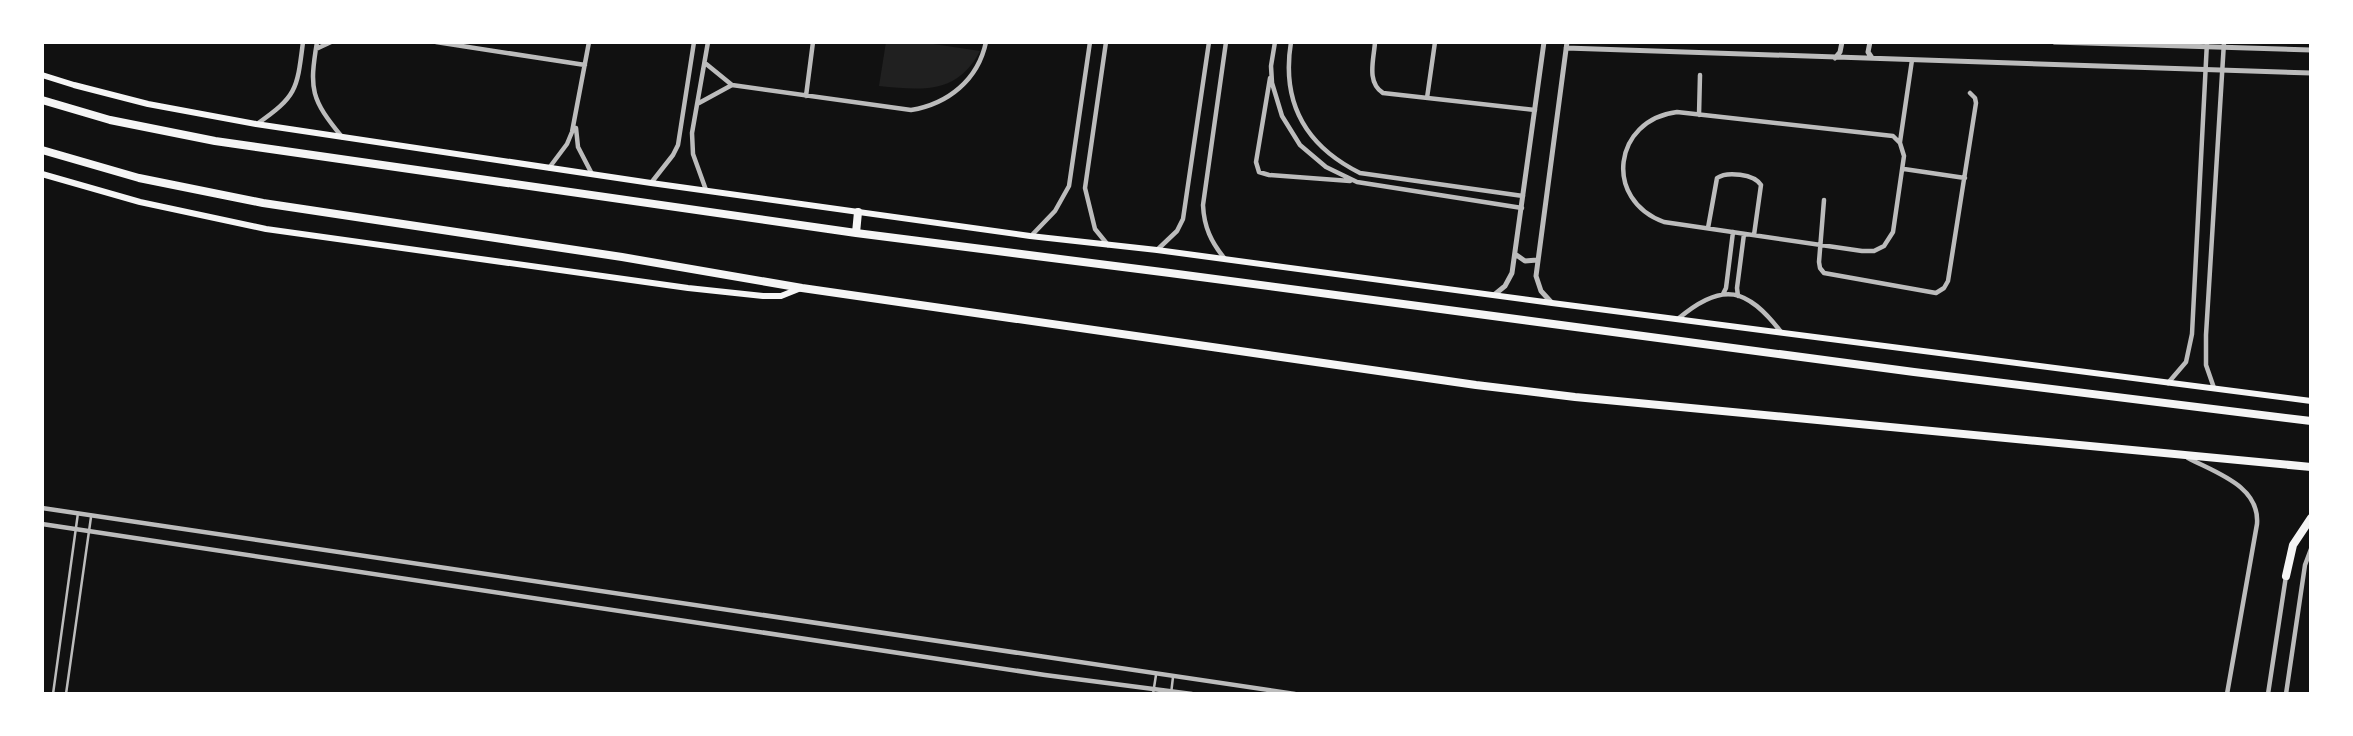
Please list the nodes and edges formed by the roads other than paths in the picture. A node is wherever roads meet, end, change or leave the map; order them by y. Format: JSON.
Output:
{"nodes":[{"id":1,"x":303,"y":42,"type":"edge"},
{"id":2,"x":317,"y":42,"type":"edge"},
{"id":3,"x":331,"y":42,"type":"edge"},
{"id":4,"x":436,"y":42,"type":"edge"},
{"id":5,"x":589,"y":42,"type":"edge"},
{"id":6,"x":694,"y":42,"type":"edge"},
{"id":7,"x":708,"y":42,"type":"edge"},
{"id":8,"x":813,"y":42,"type":"edge"},
{"id":9,"x":986,"y":42,"type":"edge"},
{"id":10,"x":1090,"y":42,"type":"edge"},
{"id":11,"x":1106,"y":42,"type":"edge"},
{"id":12,"x":1209,"y":42,"type":"edge"},
{"id":13,"x":1226,"y":42,"type":"edge"},
{"id":14,"x":1275,"y":42,"type":"edge"},
{"id":15,"x":1291,"y":42,"type":"edge"},
{"id":16,"x":1375,"y":42,"type":"edge"},
{"id":17,"x":1435,"y":42,"type":"edge"},
{"id":18,"x":1544,"y":42,"type":"edge"},
{"id":19,"x":1842,"y":42,"type":"edge"},
{"id":20,"x":1870,"y":42,"type":"edge"},
{"id":21,"x":2054,"y":42,"type":"edge"},
{"id":22,"x":2207,"y":44,"type":"edge"},
{"id":23,"x":1567,"y":45,"type":"edge"},
{"id":24,"x":2224,"y":45,"type":"edge"},
{"id":25,"x":316,"y":49,"type":"junction"},
{"id":26,"x":2311,"y":50,"type":"edge"},
{"id":27,"x":1835,"y":58,"type":"junction"},
{"id":28,"x":1872,"y":59,"type":"junction"},
{"id":29,"x":1912,"y":60,"type":"junction"},
{"id":30,"x":705,"y":63,"type":"junction"},
{"id":31,"x":585,"y":65,"type":"junction"},
{"id":32,"x":1271,"y":66,"type":"junction"},
{"id":33,"x":2206,"y":69,"type":"junction"},
{"id":34,"x":2222,"y":70,"type":"junction"},
{"id":35,"x":2311,"y":72,"type":"edge"},
{"id":36,"x":42,"y":75,"type":"edge"},
{"id":37,"x":1700,"y":75,"type":"dead end"},
{"id":38,"x":732,"y":85,"type":"junction"},
{"id":39,"x":1970,"y":93,"type":"dead end"},
{"id":40,"x":806,"y":96,"type":"junction"},
{"id":41,"x":1427,"y":98,"type":"junction"},
{"id":42,"x":42,"y":100,"type":"edge"},
{"id":43,"x":698,"y":104,"type":"junction"},
{"id":44,"x":1535,"y":110,"type":"junction"},
{"id":45,"x":1699,"y":115,"type":"junction"},
{"id":46,"x":576,"y":120,"type":"junction"},
{"id":47,"x":256,"y":124,"type":"junction"},
{"id":48,"x":342,"y":138,"type":"junction"},
{"id":49,"x":1900,"y":143,"type":"junction"},
{"id":50,"x":42,"y":150,"type":"edge"},
{"id":51,"x":549,"y":167,"type":"junction"},
{"id":52,"x":1904,"y":169,"type":"junction"},
{"id":53,"x":42,"y":174,"type":"edge"},
{"id":54,"x":592,"y":174,"type":"junction"},
{"id":55,"x":1965,"y":178,"type":"junction"},
{"id":56,"x":1357,"y":182,"type":"junction"},
{"id":57,"x":651,"y":183,"type":"junction"},
{"id":58,"x":707,"y":191,"type":"junction"},
{"id":59,"x":1523,"y":196,"type":"junction"},
{"id":60,"x":1824,"y":200,"type":"dead end"},
{"id":61,"x":1522,"y":208,"type":"junction"},
{"id":62,"x":858,"y":212,"type":"junction"},
{"id":63,"x":1709,"y":228,"type":"junction"},
{"id":64,"x":1733,"y":232,"type":"junction"},
{"id":65,"x":856,"y":233,"type":"junction"},
{"id":66,"x":1744,"y":234,"type":"junction"},
{"id":67,"x":1754,"y":235,"type":"junction"},
{"id":68,"x":1030,"y":236,"type":"junction"},
{"id":69,"x":1109,"y":246,"type":"junction"},
{"id":70,"x":1820,"y":246,"type":"junction"},
{"id":71,"x":1157,"y":250,"type":"junction"},
{"id":72,"x":1515,"y":254,"type":"junction"},
{"id":73,"x":1225,"y":260,"type":"junction"},
{"id":74,"x":1537,"y":260,"type":"junction"},
{"id":75,"x":802,"y":288,"type":"junction"},
{"id":76,"x":1723,"y":294,"type":"junction"},
{"id":77,"x":1494,"y":295,"type":"junction"},
{"id":78,"x":1738,"y":296,"type":"junction"},
{"id":79,"x":1552,"y":303,"type":"junction"},
{"id":80,"x":1678,"y":319,"type":"junction"},
{"id":81,"x":1782,"y":333,"type":"junction"},
{"id":82,"x":2168,"y":383,"type":"junction"},
{"id":83,"x":2214,"y":388,"type":"junction"},
{"id":84,"x":2311,"y":401,"type":"edge"},
{"id":85,"x":2311,"y":421,"type":"edge"},
{"id":86,"x":2178,"y":453,"type":"junction"},
{"id":87,"x":2311,"y":467,"type":"edge"},
{"id":88,"x":42,"y":508,"type":"edge"},
{"id":89,"x":78,"y":513,"type":"junction"},
{"id":90,"x":91,"y":514,"type":"junction"},
{"id":91,"x":2311,"y":518,"type":"edge"},
{"id":92,"x":42,"y":524,"type":"edge"},
{"id":93,"x":76,"y":529,"type":"junction"},
{"id":94,"x":89,"y":530,"type":"junction"},
{"id":95,"x":2311,"y":549,"type":"edge"},
{"id":96,"x":2286,"y":576,"type":"joint"},
{"id":97,"x":1156,"y":675,"type":"junction"},
{"id":98,"x":1173,"y":677,"type":"junction"},
{"id":99,"x":1154,"y":691,"type":"edge"},
{"id":100,"x":1171,"y":692,"type":"edge"},
{"id":101,"x":53,"y":694,"type":"edge"},
{"id":102,"x":66,"y":694,"type":"edge"},
{"id":103,"x":1192,"y":694,"type":"edge"},
{"id":104,"x":1287,"y":694,"type":"edge"},
{"id":105,"x":1294,"y":694,"type":"edge"},
{"id":106,"x":2227,"y":694,"type":"edge"},
{"id":107,"x":2268,"y":694,"type":"edge"},
{"id":108,"x":2286,"y":694,"type":"edge"}],
"edges":[{"from":1,"to":47,"type":"street"},
{"from":2,"to":25,"type":"street"},
{"from":3,"to":25,"type":"street"},
{"from":4,"to":31,"type":"street"},
{"from":5,"to":31,"type":"street"},
{"from":6,"to":57,"type":"street"},
{"from":7,"to":30,"type":"street"},
{"from":8,"to":40,"type":"street"},
{"from":9,"to":40,"type":"street"},
{"from":10,"to":68,"type":"street"},
{"from":11,"to":69,"type":"street"},
{"from":12,"to":71,"type":"street"},
{"from":13,"to":73,"type":"street"},
{"from":14,"to":32,"type":"street"},
{"from":15,"to":59,"type":"street"},
{"from":16,"to":41,"type":"street"},
{"from":17,"to":41,"type":"street"},
{"from":18,"to":44,"type":"street"},
{"from":19,"to":27,"type":"street"},
{"from":20,"to":28,"type":"street"},
{"from":21,"to":22,"type":"street"},
{"from":22,"to":24,"type":"street"},
{"from":22,"to":33,"type":"street"},
{"from":23,"to":27,"type":"street"},
{"from":23,"to":74,"type":"street"},
{"from":24,"to":26,"type":"street"},
{"from":24,"to":34,"type":"street"},
{"from":25,"to":48,"type":"street"},
{"from":27,"to":28,"type":"street"},
{"from":28,"to":29,"type":"street"},
{"from":29,"to":33,"type":"street"},
{"from":29,"to":49,"type":"street"},
{"from":30,"to":38,"type":"street"},
{"from":30,"to":43,"type":"street"},
{"from":31,"to":46,"type":"street"},
{"from":32,"to":56,"type":"street"},
{"from":32,"to":56,"type":"street"},
{"from":33,"to":34,"type":"street"},
{"from":33,"to":82,"type":"street"},
{"from":34,"to":35,"type":"street"},
{"from":34,"to":83,"type":"street"},
{"from":36,"to":47,"type":"main road"},
{"from":37,"to":45,"type":"street"},
{"from":38,"to":40,"type":"street"},
{"from":38,"to":43,"type":"street"},
{"from":39,"to":55,"type":"street"},
{"from":41,"to":44,"type":"street"},
{"from":42,"to":65,"type":"highway"},
{"from":43,"to":58,"type":"street"},
{"from":44,"to":59,"type":"street"},
{"from":45,"to":49,"type":"street"},
{"from":45,"to":63,"type":"street"},
{"from":46,"to":51,"type":"street"},
{"from":46,"to":54,"type":"street"},
{"from":47,"to":48,"type":"main road"},
{"from":48,"to":51,"type":"main road"},
{"from":49,"to":52,"type":"street"},
{"from":50,"to":75,"type":"highway"},
{"from":51,"to":54,"type":"main road"},
{"from":52,"to":55,"type":"street"},
{"from":52,"to":70,"type":"street"},
{"from":53,"to":75,"type":"main road"},
{"from":54,"to":57,"type":"main road"},
{"from":55,"to":70,"type":"street"},
{"from":56,"to":61,"type":"street"},
{"from":57,"to":58,"type":"main road"},
{"from":58,"to":62,"type":"main road"},
{"from":59,"to":61,"type":"street"},
{"from":60,"to":70,"type":"street"},
{"from":61,"to":72,"type":"street"},
{"from":62,"to":65,"type":"highway"},
{"from":62,"to":68,"type":"main road"},
{"from":63,"to":64,"type":"street"},
{"from":63,"to":67,"type":"street"},
{"from":64,"to":66,"type":"street"},
{"from":64,"to":76,"type":"street"},
{"from":65,"to":85,"type":"highway"},
{"from":66,"to":67,"type":"street"},
{"from":66,"to":78,"type":"street"},
{"from":67,"to":70,"type":"street"},
{"from":68,"to":69,"type":"main road"},
{"from":69,"to":71,"type":"main road"},
{"from":71,"to":73,"type":"main road"},
{"from":72,"to":74,"type":"street"},
{"from":72,"to":77,"type":"street"},
{"from":73,"to":77,"type":"main road"},
{"from":74,"to":79,"type":"street"},
{"from":75,"to":86,"type":"highway"},
{"from":76,"to":78,"type":"street"},
{"from":76,"to":80,"type":"street"},
{"from":77,"to":79,"type":"main road"},
{"from":78,"to":81,"type":"street"},
{"from":79,"to":80,"type":"main road"},
{"from":80,"to":81,"type":"main road"},
{"from":81,"to":82,"type":"main road"},
{"from":82,"to":83,"type":"main road"},
{"from":83,"to":84,"type":"main road"},
{"from":86,"to":87,"type":"highway"},
{"from":86,"to":106,"type":"street"},
{"from":88,"to":89,"type":"street"},
{"from":89,"to":90,"type":"street"},
{"from":89,"to":93,"type":"lane"},
{"from":90,"to":94,"type":"lane"},
{"from":90,"to":97,"type":"street"},
{"from":91,"to":96,"type":"highway"},
{"from":92,"to":93,"type":"street"},
{"from":93,"to":94,"type":"street"},
{"from":93,"to":101,"type":"lane"},
{"from":94,"to":99,"type":"street"},
{"from":94,"to":102,"type":"lane"},
{"from":95,"to":108,"type":"street"},
{"from":96,"to":107,"type":"street"},
{"from":97,"to":98,"type":"street"},
{"from":97,"to":99,"type":"lane"},
{"from":98,"to":100,"type":"lane"},
{"from":98,"to":104,"type":"street"},
{"from":99,"to":100,"type":"street"},
{"from":100,"to":103,"type":"street"},
{"from":104,"to":105,"type":"street"}]}
